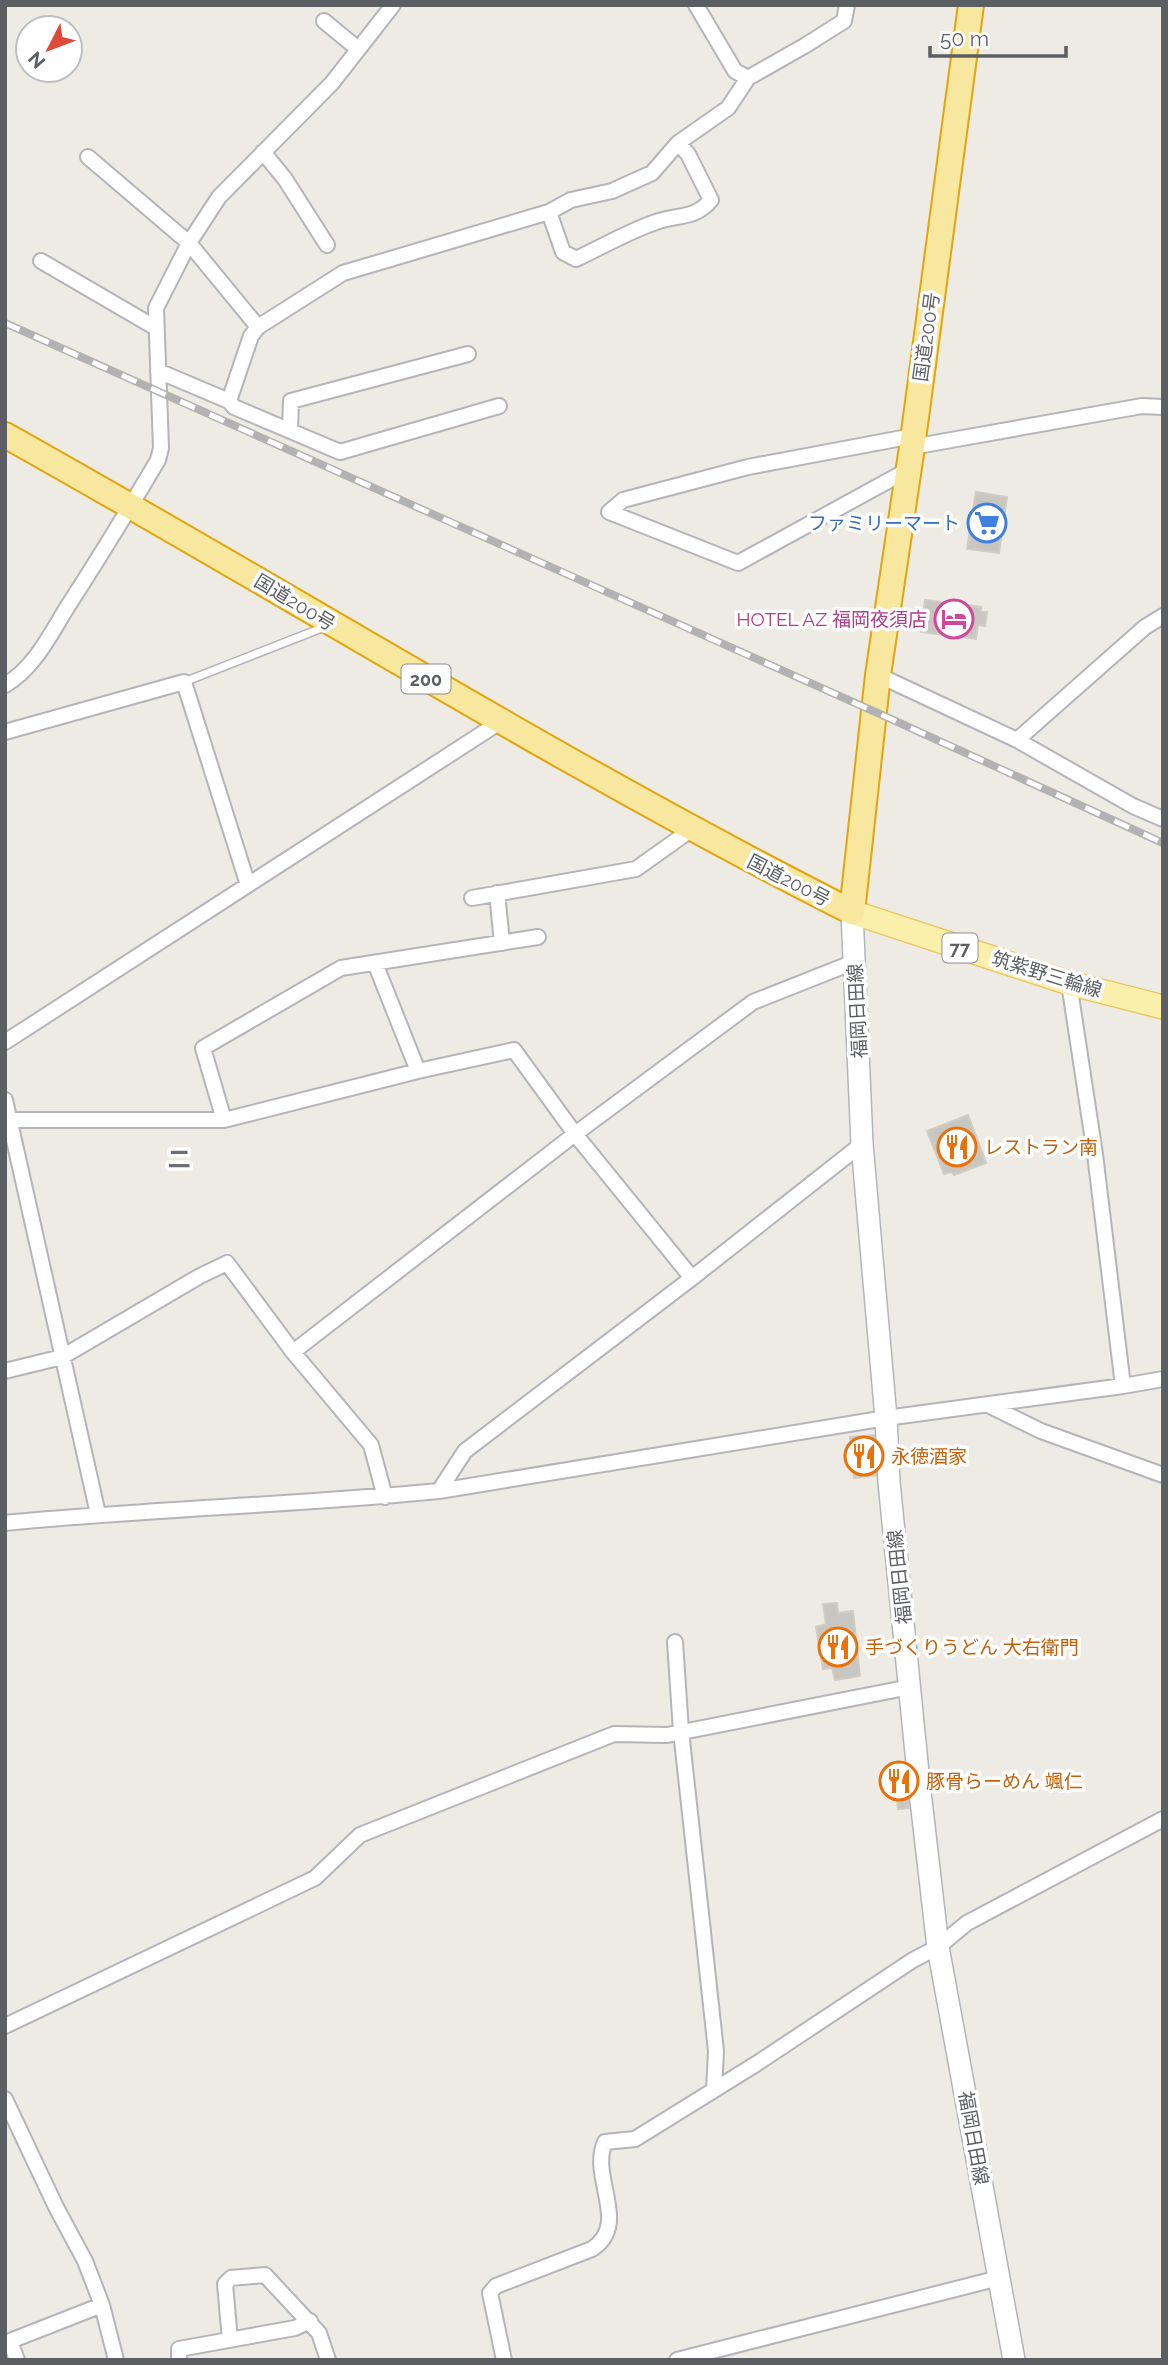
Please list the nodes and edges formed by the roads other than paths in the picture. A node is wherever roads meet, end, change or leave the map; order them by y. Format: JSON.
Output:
{"nodes":[{"id":1,"x":393,"y":5,"type":"edge"},
{"id":2,"x":696,"y":5,"type":"edge"},
{"id":3,"x":847,"y":5,"type":"edge"},
{"id":4,"x":971,"y":5,"type":"edge"},
{"id":5,"x":324,"y":21,"type":"dead end"},
{"id":6,"x":358,"y":50,"type":"junction"},
{"id":7,"x":748,"y":78,"type":"junction"},
{"id":8,"x":678,"y":143,"type":"junction"},
{"id":9,"x":264,"y":152,"type":"junction"},
{"id":10,"x":88,"y":157,"type":"dead end"},
{"id":11,"x":549,"y":212,"type":"junction"},
{"id":12,"x":189,"y":243,"type":"junction"},
{"id":13,"x":327,"y":245,"type":"dead end"},
{"id":14,"x":41,"y":261,"type":"dead end"},
{"id":15,"x":258,"y":327,"type":"junction"},
{"id":16,"x":156,"y":328,"type":"junction"},
{"id":17,"x":468,"y":354,"type":"dead end"},
{"id":18,"x":158,"y":371,"type":"junction"},
{"id":19,"x":229,"y":401,"type":"junction"},
{"id":20,"x":499,"y":406,"type":"dead end"},
{"id":21,"x":1163,"y":407,"type":"edge"},
{"id":22,"x":290,"y":431,"type":"junction"},
{"id":23,"x":5,"y":435,"type":"edge"},
{"id":24,"x":911,"y":451,"type":"junction"},
{"id":25,"x":131,"y":506,"type":"junction"},
{"id":26,"x":1163,"y":616,"type":"edge"},
{"id":27,"x":332,"y":624,"type":"junction"},
{"id":28,"x":878,"y":675,"type":"junction"},
{"id":29,"x":184,"y":682,"type":"junction"},
{"id":30,"x":5,"y":685,"type":"edge"},
{"id":31,"x":500,"y":722,"type":"junction"},
{"id":32,"x":5,"y":732,"type":"edge"},
{"id":33,"x":1017,"y":740,"type":"junction"},
{"id":34,"x":1163,"y":820,"type":"edge"},
{"id":35,"x":692,"y":829,"type":"junction"},
{"id":36,"x":248,"y":885,"type":"junction"},
{"id":37,"x":496,"y":893,"type":"junction"},
{"id":38,"x":472,"y":898,"type":"dead end"},
{"id":39,"x":852,"y":912,"type":"junction"},
{"id":40,"x":538,"y":937,"type":"dead end"},
{"id":41,"x":502,"y":943,"type":"junction"},
{"id":42,"x":855,"y":961,"type":"junction"},
{"id":43,"x":375,"y":963,"type":"junction"},
{"id":44,"x":1069,"y":983,"type":"junction"},
{"id":45,"x":1163,"y":1007,"type":"edge"},
{"id":46,"x":5,"y":1042,"type":"edge"},
{"id":47,"x":418,"y":1071,"type":"junction"},
{"id":48,"x":5,"y":1100,"type":"edge"},
{"id":49,"x":10,"y":1120,"type":"junction"},
{"id":50,"x":225,"y":1121,"type":"junction"},
{"id":51,"x":575,"y":1134,"type":"junction"},
{"id":52,"x":862,"y":1143,"type":"junction"},
{"id":53,"x":692,"y":1278,"type":"junction"},
{"id":54,"x":293,"y":1352,"type":"junction"},
{"id":55,"x":62,"y":1357,"type":"junction"},
{"id":56,"x":5,"y":1371,"type":"edge"},
{"id":57,"x":1163,"y":1379,"type":"edge"},
{"id":58,"x":1123,"y":1386,"type":"junction"},
{"id":59,"x":987,"y":1405,"type":"junction"},
{"id":60,"x":886,"y":1418,"type":"junction"},
{"id":61,"x":1163,"y":1475,"type":"edge"},
{"id":62,"x":439,"y":1492,"type":"junction"},
{"id":63,"x":385,"y":1497,"type":"junction"},
{"id":64,"x":98,"y":1514,"type":"junction"},
{"id":65,"x":5,"y":1523,"type":"edge"},
{"id":66,"x":675,"y":1642,"type":"dead end"},
{"id":67,"x":910,"y":1687,"type":"junction"},
{"id":68,"x":681,"y":1731,"type":"junction"},
{"id":69,"x":1163,"y":1819,"type":"edge"},
{"id":70,"x":938,"y":1947,"type":"junction"},
{"id":71,"x":5,"y":2026,"type":"edge"},
{"id":72,"x":714,"y":2090,"type":"junction"},
{"id":73,"x":5,"y":2098,"type":"edge"},
{"id":74,"x":999,"y":2278,"type":"junction"},
{"id":75,"x":102,"y":2305,"type":"junction"},
{"id":76,"x":310,"y":2321,"type":"junction"},
{"id":77,"x":230,"y":2340,"type":"junction"},
{"id":78,"x":7,"y":2342,"type":"edge"},
{"id":79,"x":18,"y":2360,"type":"edge"},
{"id":80,"x":116,"y":2360,"type":"edge"},
{"id":81,"x":179,"y":2360,"type":"edge"},
{"id":82,"x":328,"y":2360,"type":"edge"},
{"id":83,"x":504,"y":2360,"type":"edge"},
{"id":84,"x":677,"y":2360,"type":"edge"},
{"id":85,"x":1014,"y":2360,"type":"edge"}],
"edges":[{"from":1,"to":6,"type":"street"},
{"from":2,"to":7,"type":"street"},
{"from":3,"to":7,"type":"street"},
{"from":4,"to":24,"type":"highway","name":"国道200号"},
{"from":5,"to":6,"type":"street"},
{"from":6,"to":9,"type":"street"},
{"from":7,"to":8,"type":"street"},
{"from":8,"to":11,"type":"street"},
{"from":8,"to":11,"type":"street"},
{"from":9,"to":12,"type":"street"},
{"from":9,"to":13,"type":"street"},
{"from":10,"to":12,"type":"street"},
{"from":11,"to":15,"type":"street"},
{"from":12,"to":15,"type":"street"},
{"from":12,"to":16,"type":"street"},
{"from":14,"to":16,"type":"street"},
{"from":15,"to":19,"type":"street"},
{"from":16,"to":18,"type":"street"},
{"from":17,"to":22,"type":"street"},
{"from":18,"to":19,"type":"street"},
{"from":18,"to":25,"type":"street"},
{"from":19,"to":22,"type":"street"},
{"from":20,"to":22,"type":"street"},
{"from":21,"to":24,"type":"street"},
{"from":23,"to":25,"type":"highway","name":"国道200号","number":"200"},
{"from":24,"to":24,"type":"street"},
{"from":24,"to":28,"type":"highway","name":"国道200号"},
{"from":25,"to":27,"type":"highway","name":"国道200号","number":"200"},
{"from":25,"to":30,"type":"street"},
{"from":26,"to":33,"type":"street"},
{"from":27,"to":29,"type":"lane"},
{"from":27,"to":31,"type":"highway","name":"国道200号","number":"200"},
{"from":28,"to":33,"type":"street"},
{"from":28,"to":39,"type":"highway","name":"国道200号"},
{"from":29,"to":32,"type":"street"},
{"from":29,"to":36,"type":"street"},
{"from":31,"to":35,"type":"highway","name":"国道200号","number":"200"},
{"from":31,"to":36,"type":"street"},
{"from":33,"to":34,"type":"street"},
{"from":35,"to":37,"type":"street"},
{"from":35,"to":39,"type":"highway","name":"国道200号","number":"200"},
{"from":36,"to":46,"type":"street"},
{"from":37,"to":38,"type":"street"},
{"from":37,"to":41,"type":"street"},
{"from":39,"to":42,"type":"main road","name":"福岡日田線"},
{"from":39,"to":44,"type":"main road","name":"筑紫野三輪線","number":"77"},
{"from":40,"to":41,"type":"street"},
{"from":41,"to":43,"type":"street"},
{"from":42,"to":51,"type":"street"},
{"from":42,"to":52,"type":"main road","name":"福岡日田線"},
{"from":43,"to":47,"type":"street"},
{"from":43,"to":50,"type":"street"},
{"from":44,"to":45,"type":"main road","name":"筑紫野三輪線","number":"77"},
{"from":44,"to":58,"type":"street"},
{"from":47,"to":50,"type":"street"},
{"from":47,"to":51,"type":"street"},
{"from":48,"to":49,"type":"street"},
{"from":49,"to":50,"type":"street"},
{"from":49,"to":55,"type":"street"},
{"from":51,"to":53,"type":"street"},
{"from":51,"to":54,"type":"street"},
{"from":52,"to":53,"type":"street"},
{"from":52,"to":60,"type":"main road","name":"福岡日田線"},
{"from":53,"to":62,"type":"street"},
{"from":54,"to":55,"type":"street"},
{"from":54,"to":63,"type":"street"},
{"from":55,"to":56,"type":"street"},
{"from":55,"to":64,"type":"street"},
{"from":57,"to":58,"type":"street"},
{"from":58,"to":59,"type":"street"},
{"from":59,"to":60,"type":"street"},
{"from":59,"to":61,"type":"street"},
{"from":60,"to":62,"type":"street"},
{"from":60,"to":67,"type":"main road","name":"福岡日田線"},
{"from":62,"to":63,"type":"street"},
{"from":63,"to":64,"type":"street"},
{"from":64,"to":65,"type":"street"},
{"from":66,"to":68,"type":"street"},
{"from":67,"to":68,"type":"street"},
{"from":67,"to":70,"type":"main road","name":"福岡日田線"},
{"from":68,"to":71,"type":"street"},
{"from":68,"to":72,"type":"street"},
{"from":69,"to":70,"type":"street"},
{"from":70,"to":72,"type":"street"},
{"from":70,"to":74,"type":"main road","name":"福岡日田線"},
{"from":72,"to":83,"type":"street"},
{"from":73,"to":75,"type":"street"},
{"from":74,"to":84,"type":"street"},
{"from":74,"to":85,"type":"main road","name":"福岡日田線"},
{"from":75,"to":78,"type":"street"},
{"from":75,"to":80,"type":"street"},
{"from":76,"to":77,"type":"street"},
{"from":76,"to":77,"type":"street"},
{"from":76,"to":82,"type":"street"},
{"from":77,"to":81,"type":"street"},
{"from":78,"to":79,"type":"street"}]}
